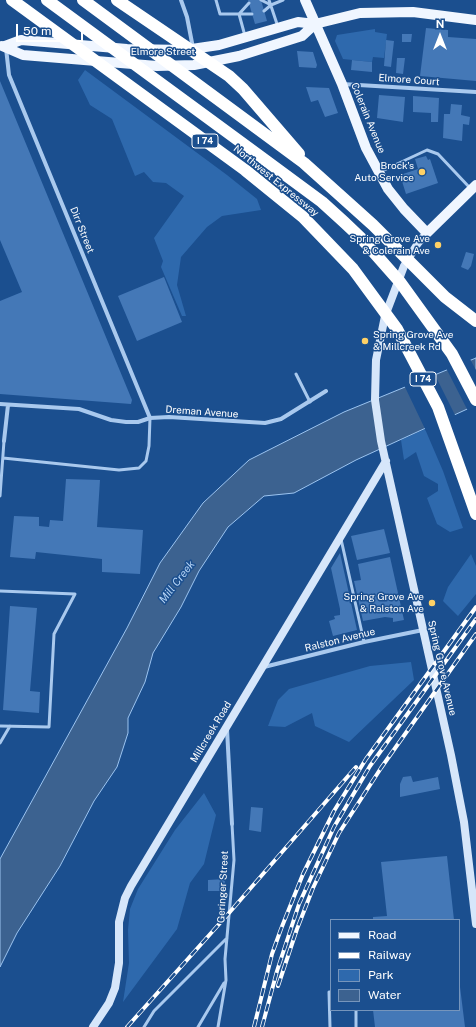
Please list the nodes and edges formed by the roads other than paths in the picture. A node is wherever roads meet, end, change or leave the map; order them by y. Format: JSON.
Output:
{"nodes":[{"id":1,"x":12,"y":0,"type":"edge"},
{"id":2,"x":46,"y":0,"type":"edge"},
{"id":3,"x":83,"y":0,"type":"edge"},
{"id":4,"x":117,"y":0,"type":"edge"},
{"id":5,"x":181,"y":0,"type":"edge"},
{"id":6,"x":216,"y":0,"type":"edge"},
{"id":7,"x":261,"y":0,"type":"edge"},
{"id":8,"x":269,"y":0,"type":"edge"},
{"id":9,"x":283,"y":0,"type":"edge"},
{"id":10,"x":305,"y":0,"type":"edge"},
{"id":11,"x":249,"y":4,"type":"dead end"},
{"id":12,"x":271,"y":5,"type":"junction"},
{"id":13,"x":264,"y":11,"type":"dead end"},
{"id":14,"x":239,"y":14,"type":"junction"},
{"id":15,"x":252,"y":14,"type":"dead end"},
{"id":16,"x":476,"y":20,"type":"edge"},
{"id":17,"x":314,"y":24,"type":"junction"},
{"id":18,"x":278,"y":27,"type":"junction"},
{"id":19,"x":246,"y":37,"type":"junction"},
{"id":20,"x":3,"y":46,"type":"edge"},
{"id":21,"x":193,"y":49,"type":"junction"},
{"id":22,"x":196,"y":65,"type":"junction"},
{"id":23,"x":342,"y":84,"type":"junction"},
{"id":24,"x":476,"y":92,"type":"edge"},
{"id":25,"x":379,"y":173,"type":"junction"},
{"id":26,"x":474,"y":187,"type":"edge"},
{"id":27,"x":427,"y":233,"type":"junction"},
{"id":28,"x":362,"y":239,"type":"junction"},
{"id":29,"x":476,"y":321,"type":"edge"},
{"id":30,"x":296,"y":374,"type":"dead end"},
{"id":31,"x":326,"y":392,"type":"dead end"},
{"id":32,"x":476,"y":400,"type":"edge"},
{"id":33,"x":310,"y":402,"type":"junction"},
{"id":34,"x":0,"y":404,"type":"edge"},
{"id":35,"x":8,"y":405,"type":"junction"},
{"id":36,"x":150,"y":418,"type":"junction"},
{"id":37,"x":4,"y":441,"type":"joint"},
{"id":38,"x":3,"y":458,"type":"junction"},
{"id":39,"x":386,"y":461,"type":"junction"},
{"id":40,"x":0,"y":496,"type":"edge"},
{"id":41,"x":476,"y":514,"type":"edge"},
{"id":42,"x":341,"y":535,"type":"junction"},
{"id":43,"x":0,"y":591,"type":"edge"},
{"id":44,"x":423,"y":630,"type":"junction"},
{"id":45,"x":364,"y":642,"type":"junction"},
{"id":46,"x":262,"y":668,"type":"junction"},
{"id":47,"x":227,"y":724,"type":"junction"},
{"id":48,"x":0,"y":726,"type":"edge"},
{"id":49,"x":10,"y":726,"type":"junction"},
{"id":50,"x":0,"y":743,"type":"edge"},
{"id":51,"x":232,"y":824,"type":"joint"},
{"id":52,"x":474,"y":887,"type":"edge"},
{"id":53,"x":476,"y":918,"type":"edge"},
{"id":54,"x":228,"y":938,"type":"junction"},
{"id":55,"x":226,"y":980,"type":"junction"},
{"id":56,"x":330,"y":992,"type":"edge"},
{"id":57,"x":356,"y":1011,"type":"edge"},
{"id":58,"x":92,"y":1027,"type":"edge"},
{"id":59,"x":144,"y":1027,"type":"edge"},
{"id":60,"x":198,"y":1027,"type":"edge"},
{"id":61,"x":218,"y":1027,"type":"edge"},
{"id":62,"x":330,"y":1027,"type":"edge"},
{"id":63,"x":356,"y":1027,"type":"edge"}],
"edges":[{"from":1,"to":41,"type":"highway","name":"Northwest Expressway","number":"I 74"},
{"from":2,"to":28,"type":"highway","name":"Northwest Expressway","number":"I 74"},
{"from":3,"to":29,"type":"highway"},
{"from":4,"to":28,"type":"highway"},
{"from":5,"to":21,"type":"street"},
{"from":6,"to":14,"type":"lane"},
{"from":7,"to":12,"type":"lane"},
{"from":8,"to":12,"type":"lane"},
{"from":9,"to":12,"type":"lane"},
{"from":10,"to":17,"type":"main road","name":"Colerain Avenue"},
{"from":11,"to":14,"type":"lane"},
{"from":12,"to":13,"type":"lane"},
{"from":12,"to":18,"type":"lane"},
{"from":14,"to":15,"type":"lane"},
{"from":14,"to":19,"type":"lane"},
{"from":16,"to":17,"type":"main road","name":"Elmore Street"},
{"from":17,"to":18,"type":"main road","name":"Elmore Street"},
{"from":17,"to":22,"type":"main road","name":"Elmore Street"},
{"from":17,"to":23,"type":"main road","name":"Colerain Avenue"},
{"from":18,"to":19,"type":"main road","name":"Elmore Street"},
{"from":19,"to":21,"type":"main road","name":"Elmore Street"},
{"from":20,"to":21,"type":"main road","name":"Elmore Street"},
{"from":20,"to":22,"type":"main road","name":"Elmore Street"},
{"from":20,"to":36,"type":"street","name":"Dirr Street"},
{"from":21,"to":22,"type":"street"},
{"from":23,"to":24,"type":"street","name":"Elmore Court"},
{"from":23,"to":25,"type":"main road","name":"Colerain Avenue"},
{"from":25,"to":26,"type":"lane"},
{"from":25,"to":27,"type":"main road","name":"Colerain Avenue"},
{"from":26,"to":27,"type":"main road"},
{"from":27,"to":39,"type":"main road","name":"Spring Grove Avenue"},
{"from":28,"to":32,"type":"highway","name":"Northwest Expressway","number":"I 74"},
{"from":30,"to":33,"type":"lane"},
{"from":31,"to":33,"type":"street","name":"Dreman Avenue"},
{"from":33,"to":36,"type":"street","name":"Dreman Avenue"},
{"from":34,"to":35,"type":"street","name":"Dreman Avenue"},
{"from":35,"to":36,"type":"street","name":"Dreman Avenue"},
{"from":35,"to":37,"type":"street"},
{"from":36,"to":38,"type":"lane"},
{"from":37,"to":38,"type":"lane"},
{"from":38,"to":40,"type":"lane"},
{"from":39,"to":42,"type":"main road","name":"Millcreek Road"},
{"from":39,"to":44,"type":"main road","name":"Spring Grove Avenue"},
{"from":42,"to":45,"type":"lane"},
{"from":42,"to":46,"type":"main road","name":"Millcreek Road"},
{"from":43,"to":49,"type":"lane"},
{"from":44,"to":45,"type":"street","name":"Ralston Avenue"},
{"from":44,"to":52,"type":"main road","name":"Spring Grove Avenue"},
{"from":45,"to":46,"type":"street","name":"Ralston Avenue"},
{"from":46,"to":47,"type":"main road","name":"Millcreek Road"},
{"from":47,"to":51,"type":"street","name":"Geringer Street"},
{"from":47,"to":58,"type":"main road","name":"Millcreek Road"},
{"from":48,"to":49,"type":"lane"},
{"from":49,"to":50,"type":"lane"},
{"from":51,"to":54,"type":"lane","name":"Geringer Street"},
{"from":52,"to":53,"type":"main road","name":"Spring Grove Avenue"},
{"from":54,"to":55,"type":"lane","name":"Geringer Street"},
{"from":54,"to":59,"type":"lane"},
{"from":55,"to":60,"type":"lane"},
{"from":55,"to":61,"type":"lane","name":"Geringer Street"},
{"from":56,"to":62,"type":"lane"},
{"from":57,"to":63,"type":"lane"}]}
